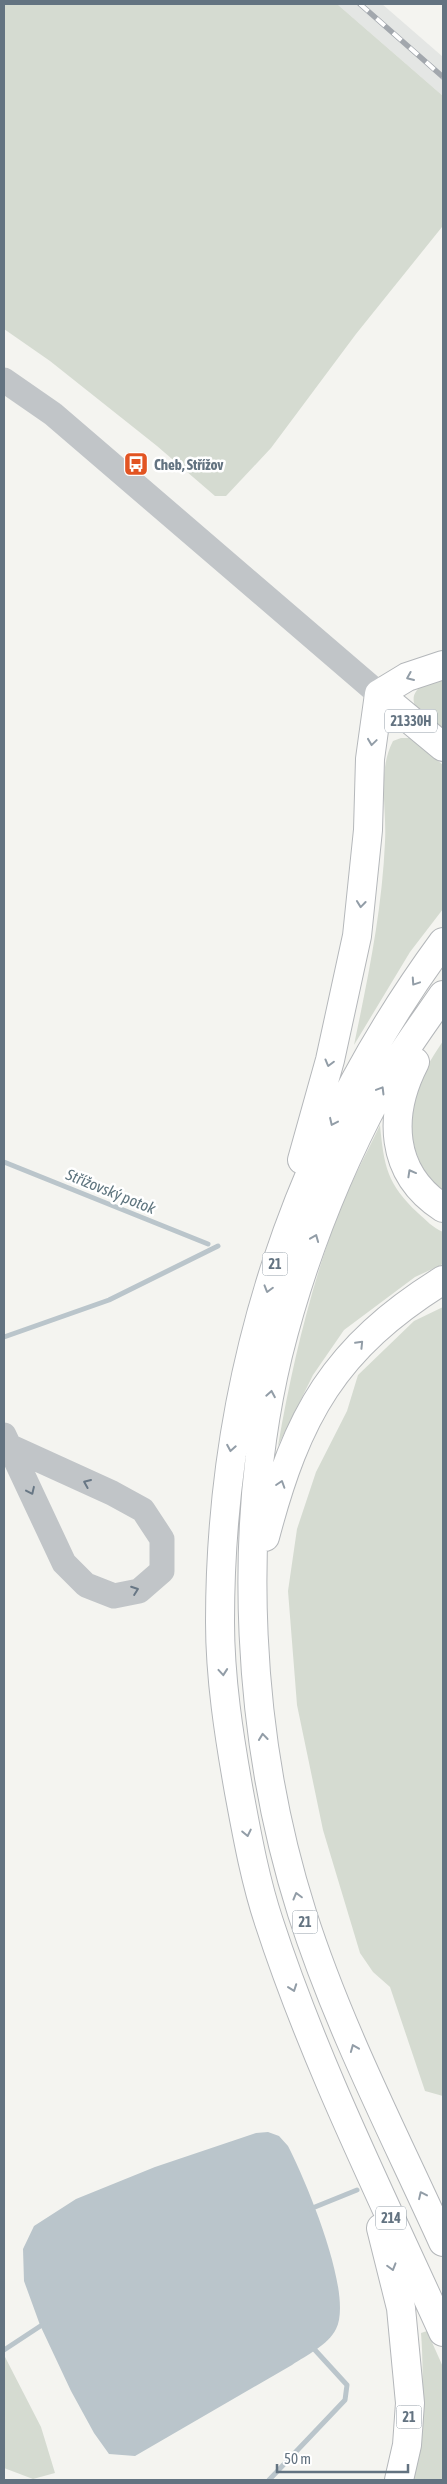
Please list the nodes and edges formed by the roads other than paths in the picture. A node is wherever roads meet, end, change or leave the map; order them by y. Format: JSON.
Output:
{"nodes":[{"id":1,"x":4,"y":380,"type":"edge"},
{"id":2,"x":443,"y":665,"type":"edge"},
{"id":3,"x":379,"y":694,"type":"junction"},
{"id":4,"x":443,"y":747,"type":"edge"},
{"id":5,"x":443,"y":942,"type":"edge"},
{"id":6,"x":443,"y":995,"type":"edge"},
{"id":7,"x":443,"y":1017,"type":"edge"},
{"id":8,"x":443,"y":1208,"type":"edge"},
{"id":9,"x":279,"y":1250,"type":"junction"},
{"id":10,"x":443,"y":1280,"type":"edge"},
{"id":11,"x":7,"y":1441,"type":"edge"},
{"id":12,"x":253,"y":1582,"type":"junction"},
{"id":13,"x":339,"y":2104,"type":"junction"},
{"id":14,"x":443,"y":2241,"type":"edge"},
{"id":15,"x":443,"y":2332,"type":"edge"},
{"id":16,"x":398,"y":2480,"type":"edge"}],
"edges":[{"from":1,"to":3,"type":"street","number":"21330H"},
{"from":2,"to":3,"type":"highway","one_way":true},
{"from":3,"to":4,"type":"highway","number":"21330H"},
{"from":3,"to":9,"type":"highway","one_way":true},
{"from":5,"to":9,"type":"highway","number":"21","one_way":true},
{"from":12,"to":6,"type":"highway","number":"21","one_way":true},
{"from":8,"to":7,"type":"highway","one_way":true},
{"from":9,"to":13,"type":"highway","number":"21","one_way":true},
{"from":12,"to":10,"type":"highway","number":"21","one_way":true},
{"from":11,"to":11,"type":"street","one_way":true},
{"from":14,"to":12,"type":"highway","number":"21","one_way":true},
{"from":13,"to":15,"type":"highway","number":"214"},
{"from":13,"to":16,"type":"highway","number":"21","one_way":true}]}
